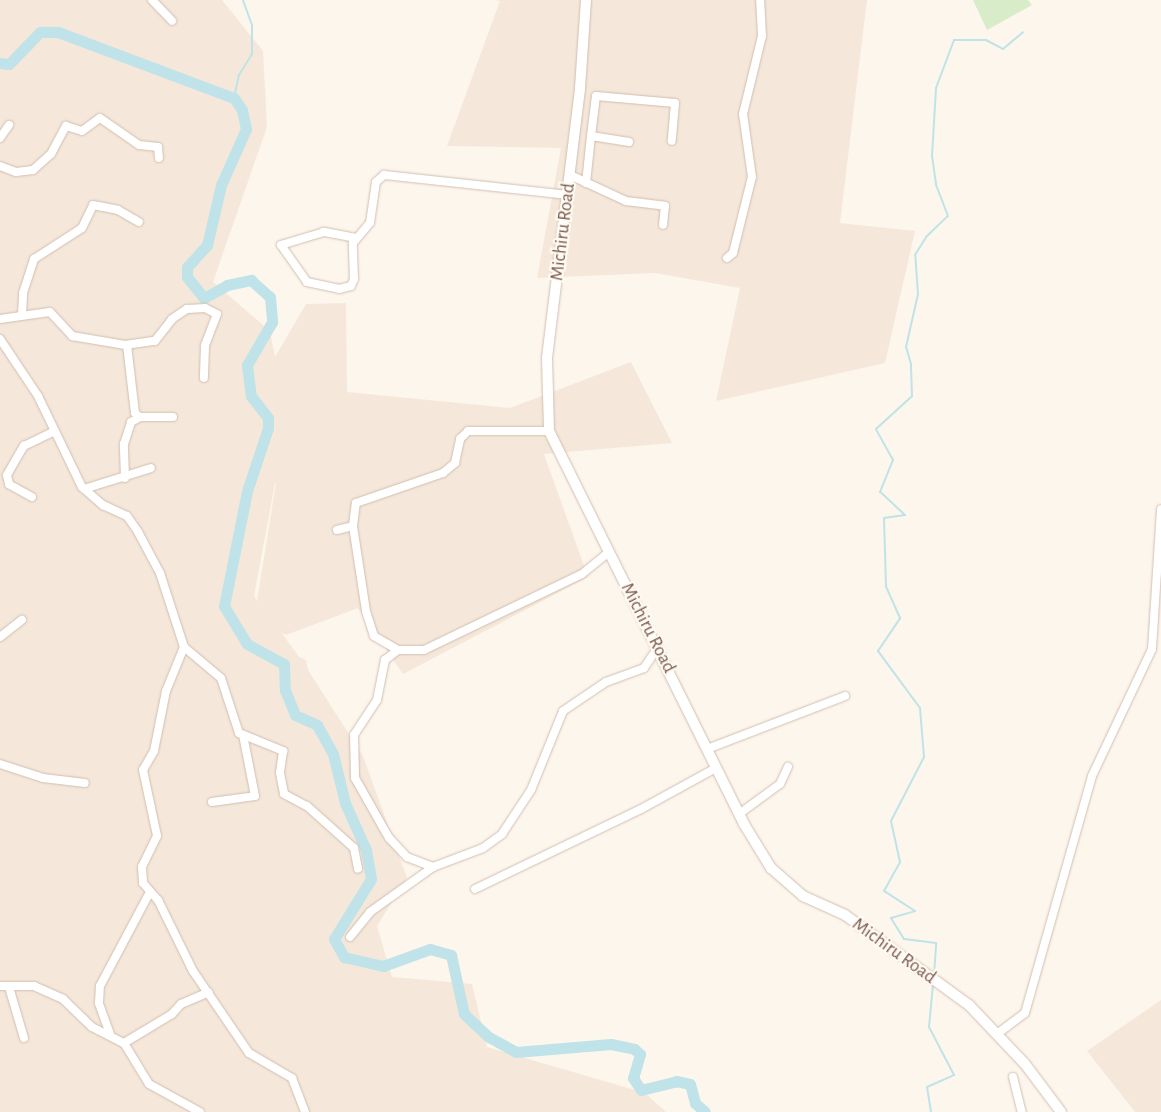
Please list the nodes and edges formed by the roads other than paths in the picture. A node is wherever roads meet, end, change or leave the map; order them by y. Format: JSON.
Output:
{"nodes":[{"id":1,"x":152,"y":0,"type":"edge"},
{"id":2,"x":586,"y":0,"type":"edge"},
{"id":3,"x":760,"y":0,"type":"edge"},
{"id":4,"x":172,"y":21,"type":"dead end"},
{"id":5,"x":8,"y":125,"type":"dead end"},
{"id":6,"x":591,"y":136,"type":"junction"},
{"id":7,"x":0,"y":138,"type":"edge"},
{"id":8,"x":672,"y":141,"type":"dead end"},
{"id":9,"x":629,"y":142,"type":"dead end"},
{"id":10,"x":159,"y":158,"type":"dead end"},
{"id":11,"x":0,"y":166,"type":"edge"},
{"id":12,"x":570,"y":175,"type":"junction"},
{"id":13,"x":586,"y":183,"type":"junction"},
{"id":14,"x":567,"y":195,"type":"junction"},
{"id":15,"x":139,"y":222,"type":"dead end"},
{"id":16,"x":663,"y":225,"type":"dead end"},
{"id":17,"x":356,"y":238,"type":"junction"},
{"id":18,"x":727,"y":258,"type":"dead end"},
{"id":19,"x":22,"y":315,"type":"junction"},
{"id":20,"x":0,"y":318,"type":"edge"},
{"id":21,"x":0,"y":339,"type":"edge"},
{"id":22,"x":127,"y":345,"type":"junction"},
{"id":23,"x":204,"y":378,"type":"dead end"},
{"id":24,"x":140,"y":417,"type":"junction"},
{"id":25,"x":173,"y":417,"type":"dead end"},
{"id":26,"x":55,"y":431,"type":"junction"},
{"id":27,"x":550,"y":431,"type":"junction"},
{"id":28,"x":151,"y":468,"type":"dead end"},
{"id":29,"x":125,"y":478,"type":"junction"},
{"id":30,"x":84,"y":490,"type":"junction"},
{"id":31,"x":32,"y":497,"type":"dead end"},
{"id":32,"x":1161,"y":509,"type":"edge"},
{"id":33,"x":352,"y":526,"type":"junction"},
{"id":34,"x":337,"y":530,"type":"dead end"},
{"id":35,"x":610,"y":552,"type":"junction"},
{"id":36,"x":22,"y":620,"type":"dead end"},
{"id":37,"x":0,"y":637,"type":"edge"},
{"id":38,"x":184,"y":647,"type":"junction"},
{"id":39,"x":658,"y":647,"type":"junction"},
{"id":40,"x":398,"y":650,"type":"junction"},
{"id":41,"x":845,"y":696,"type":"dead end"},
{"id":42,"x":243,"y":736,"type":"junction"},
{"id":43,"x":707,"y":749,"type":"junction"},
{"id":44,"x":0,"y":764,"type":"edge"},
{"id":45,"x":788,"y":767,"type":"dead end"},
{"id":46,"x":716,"y":768,"type":"junction"},
{"id":47,"x":85,"y":783,"type":"dead end"},
{"id":48,"x":212,"y":802,"type":"dead end"},
{"id":49,"x":739,"y":814,"type":"junction"},
{"id":50,"x":433,"y":867,"type":"junction"},
{"id":51,"x":358,"y":869,"type":"dead end"},
{"id":52,"x":475,"y":888,"type":"dead end"},
{"id":53,"x":150,"y":892,"type":"junction"},
{"id":54,"x":350,"y":937,"type":"dead end"},
{"id":55,"x":0,"y":986,"type":"edge"},
{"id":56,"x":9,"y":986,"type":"junction"},
{"id":57,"x":209,"y":992,"type":"junction"},
{"id":58,"x":110,"y":1034,"type":"junction"},
{"id":59,"x":997,"y":1034,"type":"junction"},
{"id":60,"x":24,"y":1038,"type":"dead end"},
{"id":61,"x":124,"y":1043,"type":"junction"},
{"id":62,"x":1013,"y":1077,"type":"dead end"},
{"id":63,"x":200,"y":1112,"type":"edge"},
{"id":64,"x":305,"y":1112,"type":"edge"},
{"id":65,"x":1022,"y":1112,"type":"edge"},
{"id":66,"x":1061,"y":1112,"type":"edge"}],
"edges":[{"from":1,"to":4,"type":"street"},
{"from":2,"to":12,"type":"street","name":"Michiru Road"},
{"from":3,"to":18,"type":"street"},
{"from":5,"to":7,"type":"street"},
{"from":6,"to":8,"type":"street"},
{"from":6,"to":9,"type":"street"},
{"from":6,"to":13,"type":"street"},
{"from":10,"to":11,"type":"street"},
{"from":12,"to":13,"type":"street"},
{"from":12,"to":14,"type":"street","name":"Michiru Road"},
{"from":13,"to":16,"type":"street"},
{"from":14,"to":17,"type":"street"},
{"from":14,"to":27,"type":"street","name":"Michiru Road"},
{"from":15,"to":19,"type":"street"},
{"from":17,"to":17,"type":"street"},
{"from":19,"to":20,"type":"street"},
{"from":19,"to":22,"type":"street"},
{"from":21,"to":26,"type":"street"},
{"from":22,"to":23,"type":"street"},
{"from":22,"to":24,"type":"street"},
{"from":24,"to":25,"type":"street"},
{"from":24,"to":29,"type":"street"},
{"from":26,"to":30,"type":"street"},
{"from":26,"to":31,"type":"street"},
{"from":27,"to":33,"type":"street"},
{"from":27,"to":35,"type":"street","name":"Michiru Road"},
{"from":28,"to":29,"type":"street"},
{"from":29,"to":30,"type":"street"},
{"from":30,"to":38,"type":"street"},
{"from":32,"to":59,"type":"street"},
{"from":33,"to":34,"type":"street"},
{"from":33,"to":40,"type":"street"},
{"from":35,"to":39,"type":"street","name":"Michiru Road"},
{"from":35,"to":40,"type":"street"},
{"from":36,"to":37,"type":"street"},
{"from":38,"to":42,"type":"street"},
{"from":38,"to":53,"type":"street"},
{"from":39,"to":43,"type":"street","name":"Michiru Road"},
{"from":39,"to":50,"type":"street"},
{"from":40,"to":50,"type":"street"},
{"from":41,"to":43,"type":"street"},
{"from":42,"to":48,"type":"street"},
{"from":42,"to":51,"type":"street"},
{"from":43,"to":46,"type":"street","name":"Michiru Road"},
{"from":44,"to":47,"type":"street"},
{"from":45,"to":49,"type":"street"},
{"from":46,"to":49,"type":"street","name":"Michiru Road"},
{"from":46,"to":52,"type":"street"},
{"from":49,"to":59,"type":"street","name":"Michiru Road"},
{"from":50,"to":54,"type":"street"},
{"from":53,"to":57,"type":"street"},
{"from":53,"to":58,"type":"street"},
{"from":55,"to":56,"type":"street"},
{"from":56,"to":58,"type":"street"},
{"from":56,"to":60,"type":"street"},
{"from":57,"to":61,"type":"street"},
{"from":57,"to":64,"type":"street"},
{"from":58,"to":61,"type":"street"},
{"from":59,"to":66,"type":"street","name":"Michiru Road"},
{"from":61,"to":63,"type":"street"},
{"from":62,"to":65,"type":"street"}]}
